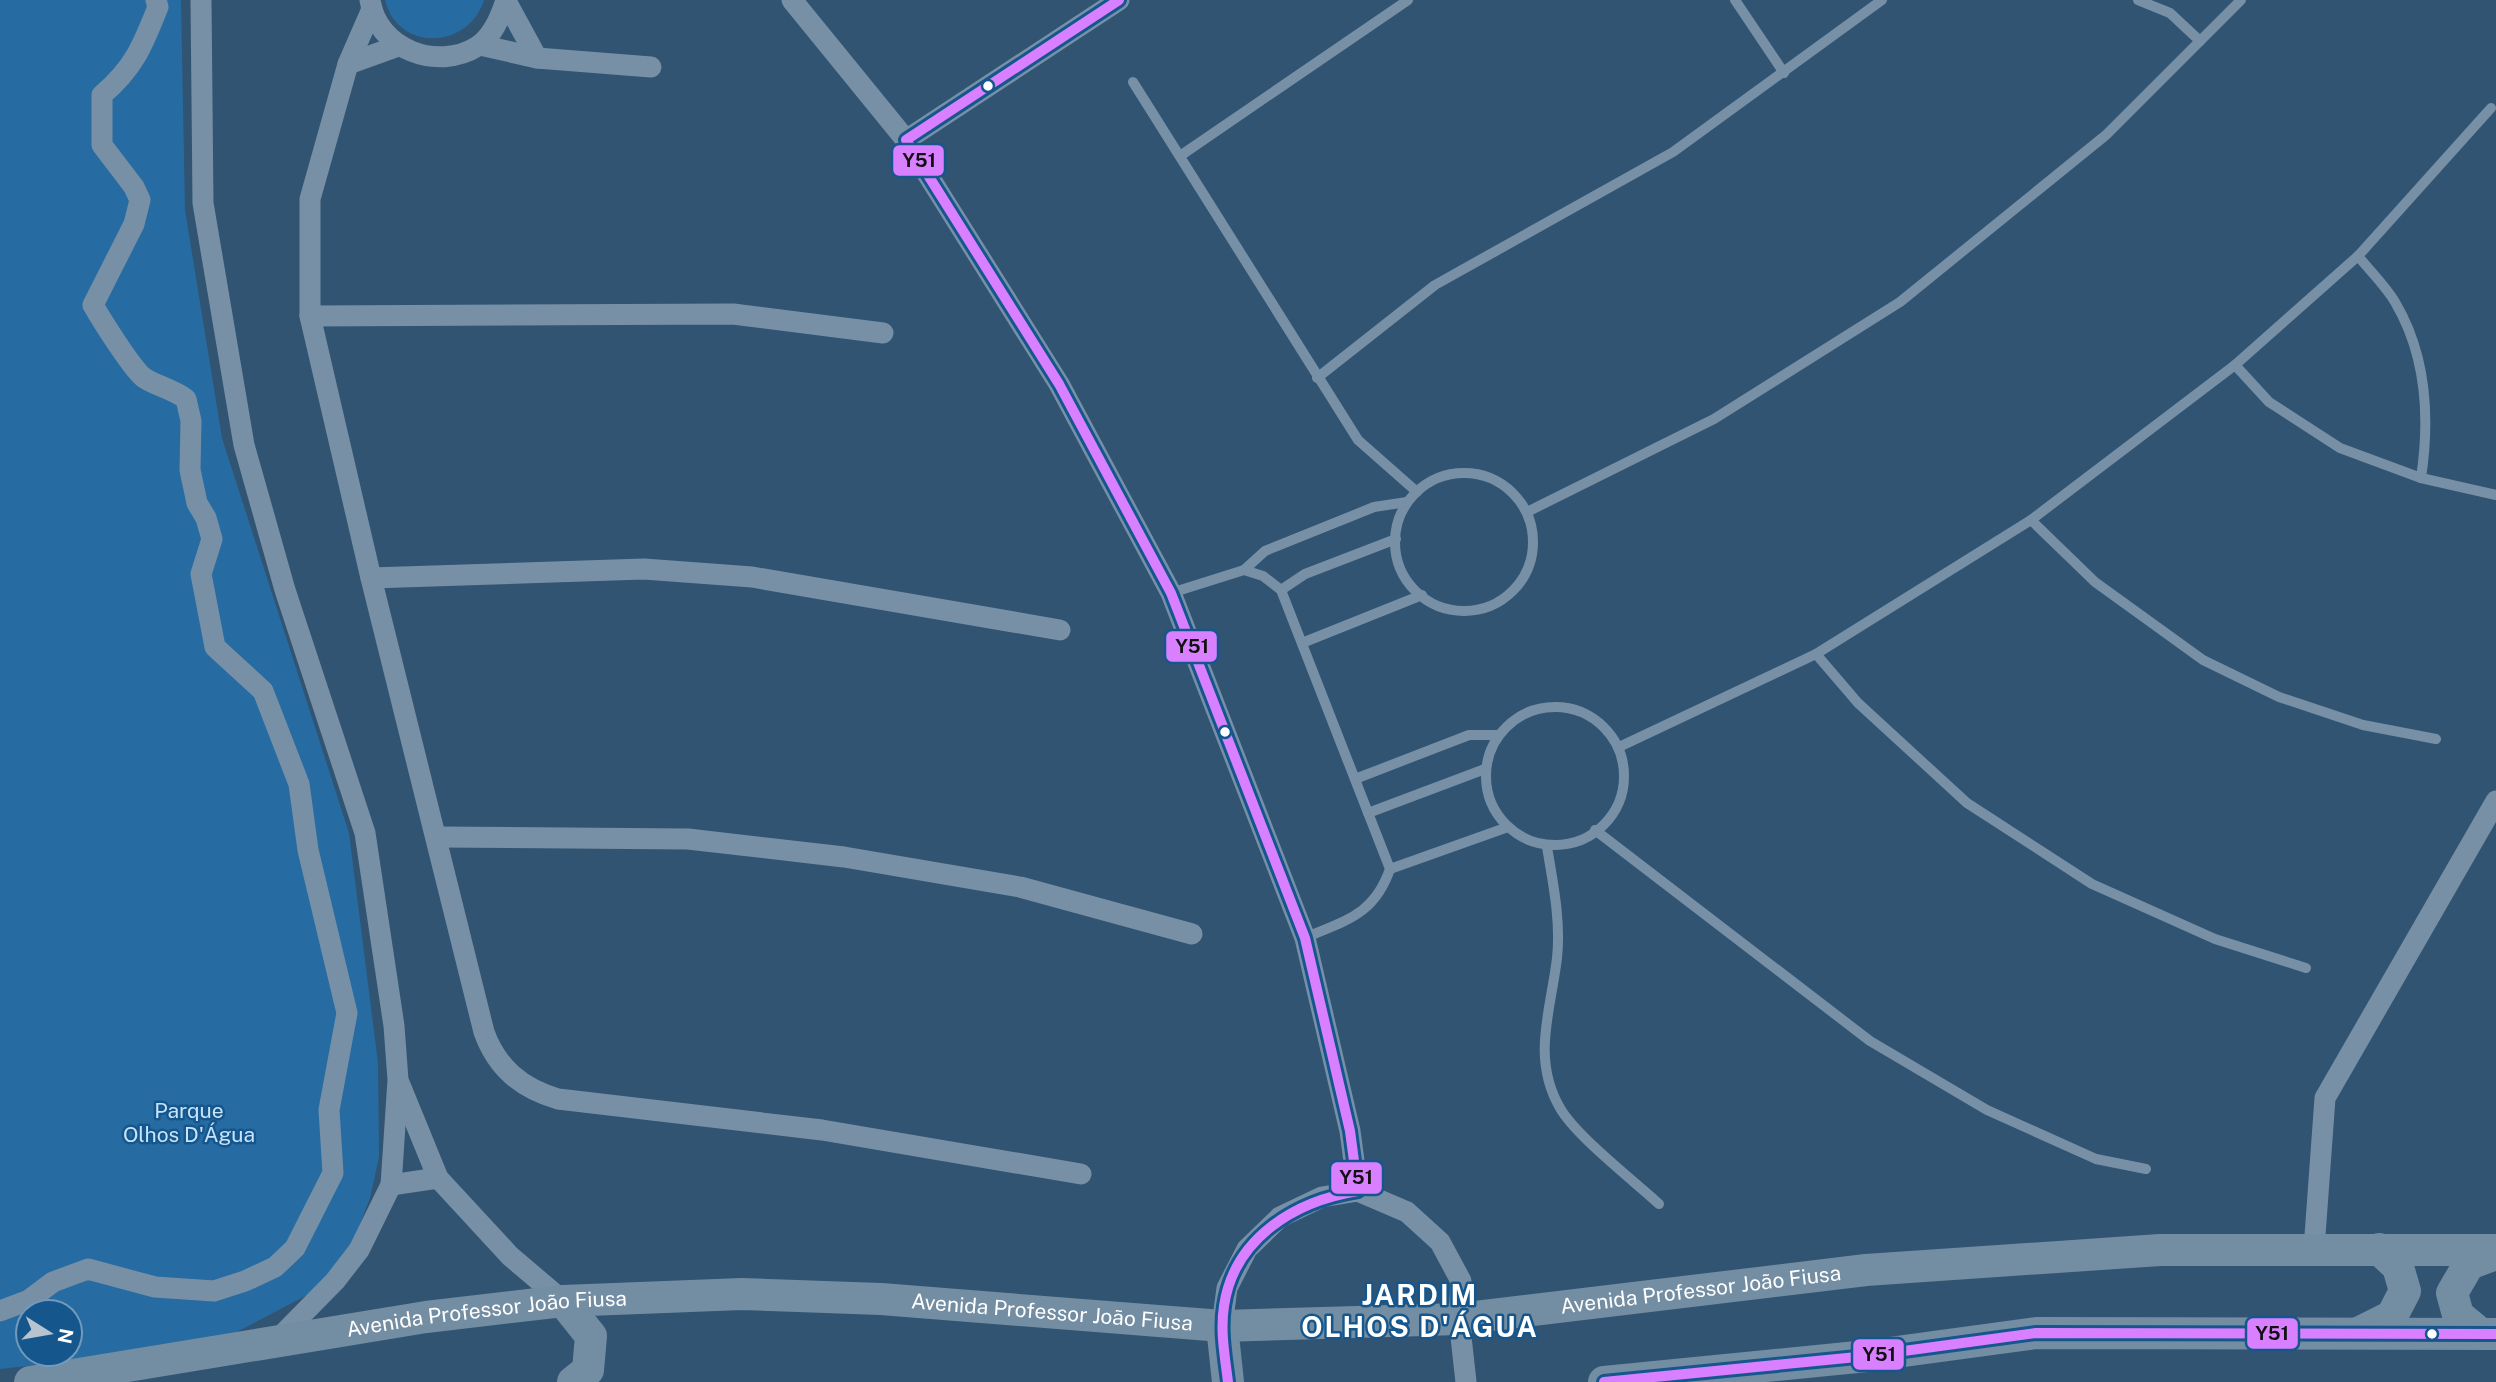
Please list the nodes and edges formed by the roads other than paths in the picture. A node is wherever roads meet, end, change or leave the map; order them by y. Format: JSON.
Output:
{"nodes":[{"id":1,"x":156,"y":0,"type":"edge"},
{"id":2,"x":201,"y":0,"type":"edge"},
{"id":3,"x":506,"y":0,"type":"edge"},
{"id":4,"x":792,"y":0,"type":"edge"},
{"id":5,"x":1119,"y":0,"type":"edge"},
{"id":6,"x":1408,"y":0,"type":"edge"},
{"id":7,"x":1735,"y":0,"type":"edge"},
{"id":8,"x":1882,"y":0,"type":"edge"},
{"id":9,"x":2138,"y":0,"type":"edge"},
{"id":10,"x":2241,"y":0,"type":"edge"},
{"id":11,"x":371,"y":5,"type":"edge"},
{"id":12,"x":2200,"y":41,"type":"junction"},
{"id":13,"x":480,"y":45,"type":"junction"},
{"id":14,"x":398,"y":46,"type":"junction"},
{"id":15,"x":537,"y":58,"type":"junction"},
{"id":16,"x":348,"y":64,"type":"junction"},
{"id":17,"x":651,"y":67,"type":"dead end"},
{"id":18,"x":1784,"y":73,"type":"junction"},
{"id":19,"x":1133,"y":82,"type":"dead end"},
{"id":20,"x":2491,"y":108,"type":"dead end"},
{"id":21,"x":906,"y":140,"type":"junction"},
{"id":22,"x":1180,"y":156,"type":"junction"},
{"id":23,"x":2358,"y":256,"type":"junction"},
{"id":24,"x":310,"y":316,"type":"junction"},
{"id":25,"x":883,"y":333,"type":"dead end"},
{"id":26,"x":2235,"y":365,"type":"junction"},
{"id":27,"x":1317,"y":378,"type":"junction"},
{"id":28,"x":2421,"y":478,"type":"junction"},
{"id":29,"x":1417,"y":492,"type":"junction"},
{"id":30,"x":2496,"y":495,"type":"edge"},
{"id":31,"x":1407,"y":502,"type":"junction"},
{"id":32,"x":1527,"y":512,"type":"junction"},
{"id":33,"x":2031,"y":520,"type":"junction"},
{"id":34,"x":1396,"y":539,"type":"junction"},
{"id":35,"x":1244,"y":570,"type":"junction"},
{"id":36,"x":371,"y":578,"type":"junction"},
{"id":37,"x":1281,"y":590,"type":"junction"},
{"id":38,"x":1171,"y":593,"type":"junction"},
{"id":39,"x":1422,"y":595,"type":"junction"},
{"id":40,"x":1060,"y":630,"type":"dead end"},
{"id":41,"x":1302,"y":643,"type":"junction"},
{"id":42,"x":1816,"y":654,"type":"junction"},
{"id":43,"x":1498,"y":735,"type":"junction"},
{"id":44,"x":2436,"y":739,"type":"dead end"},
{"id":45,"x":1619,"y":747,"type":"junction"},
{"id":46,"x":1485,"y":769,"type":"junction"},
{"id":47,"x":1355,"y":779,"type":"junction"},
{"id":48,"x":2496,"y":801,"type":"edge"},
{"id":49,"x":1368,"y":813,"type":"junction"},
{"id":50,"x":1508,"y":827,"type":"junction"},
{"id":51,"x":1595,"y":830,"type":"junction"},
{"id":52,"x":436,"y":838,"type":"junction"},
{"id":53,"x":1547,"y":846,"type":"junction"},
{"id":54,"x":1390,"y":869,"type":"junction"},
{"id":55,"x":1192,"y":934,"type":"dead end"},
{"id":56,"x":1305,"y":938,"type":"junction"},
{"id":57,"x":2306,"y":968,"type":"dead end"},
{"id":58,"x":398,"y":1080,"type":"junction"},
{"id":59,"x":2146,"y":1169,"type":"dead end"},
{"id":60,"x":1081,"y":1174,"type":"dead end"},
{"id":61,"x":438,"y":1178,"type":"junction"},
{"id":62,"x":391,"y":1185,"type":"junction"},
{"id":63,"x":1359,"y":1191,"type":"junction"},
{"id":64,"x":1659,"y":1204,"type":"dead end"},
{"id":65,"x":2314,"y":1249,"type":"junction"},
{"id":66,"x":2379,"y":1249,"type":"junction"},
{"id":67,"x":2496,"y":1252,"type":"edge"},
{"id":68,"x":563,"y":1301,"type":"junction"},
{"id":69,"x":0,"y":1311,"type":"edge"},
{"id":70,"x":1460,"y":1319,"type":"junction"},
{"id":71,"x":1222,"y":1326,"type":"junction"},
{"id":72,"x":2360,"y":1332,"type":"junction"},
{"id":73,"x":2489,"y":1334,"type":"edge"},
{"id":74,"x":277,"y":1340,"type":"junction"},
{"id":75,"x":173,"y":1370,"type":"edge"},
{"id":76,"x":136,"y":1374,"type":"edge"},
{"id":77,"x":30,"y":1382,"type":"edge"},
{"id":78,"x":573,"y":1382,"type":"edge"},
{"id":79,"x":1228,"y":1382,"type":"edge"},
{"id":80,"x":1466,"y":1382,"type":"edge"},
{"id":81,"x":1604,"y":1382,"type":"edge"}],
"edges":[{"from":1,"to":69,"type":"street"},
{"from":2,"to":58,"type":"street"},
{"from":3,"to":13,"type":"street"},
{"from":3,"to":15,"type":"street"},
{"from":4,"to":21,"type":"street"},
{"from":5,"to":21,"type":"street"},
{"from":6,"to":22,"type":"lane"},
{"from":7,"to":18,"type":"lane"},
{"from":8,"to":18,"type":"lane"},
{"from":9,"to":12,"type":"lane"},
{"from":10,"to":12,"type":"lane"},
{"from":11,"to":14,"type":"street"},
{"from":11,"to":16,"type":"street"},
{"from":12,"to":32,"type":"lane"},
{"from":13,"to":14,"type":"street"},
{"from":13,"to":15,"type":"street"},
{"from":14,"to":16,"type":"street"},
{"from":15,"to":17,"type":"street"},
{"from":16,"to":24,"type":"street"},
{"from":18,"to":27,"type":"lane"},
{"from":19,"to":22,"type":"lane"},
{"from":20,"to":23,"type":"lane"},
{"from":21,"to":38,"type":"street"},
{"from":22,"to":27,"type":"lane"},
{"from":23,"to":26,"type":"lane"},
{"from":23,"to":28,"type":"lane"},
{"from":24,"to":25,"type":"street"},
{"from":24,"to":36,"type":"street"},
{"from":26,"to":28,"type":"lane"},
{"from":26,"to":33,"type":"lane"},
{"from":27,"to":29,"type":"lane"},
{"from":28,"to":30,"type":"lane"},
{"from":29,"to":31,"type":"lane"},
{"from":29,"to":32,"type":"lane"},
{"from":31,"to":34,"type":"lane"},
{"from":31,"to":35,"type":"lane"},
{"from":32,"to":39,"type":"lane"},
{"from":33,"to":42,"type":"lane"},
{"from":33,"to":44,"type":"lane"},
{"from":34,"to":37,"type":"lane"},
{"from":34,"to":39,"type":"lane"},
{"from":35,"to":37,"type":"lane"},
{"from":35,"to":38,"type":"lane"},
{"from":36,"to":40,"type":"street"},
{"from":36,"to":52,"type":"street"},
{"from":37,"to":41,"type":"lane"},
{"from":38,"to":56,"type":"street"},
{"from":39,"to":41,"type":"lane"},
{"from":41,"to":47,"type":"lane"},
{"from":42,"to":45,"type":"lane"},
{"from":42,"to":57,"type":"lane"},
{"from":43,"to":45,"type":"lane"},
{"from":43,"to":46,"type":"lane"},
{"from":43,"to":47,"type":"lane"},
{"from":45,"to":51,"type":"lane"},
{"from":46,"to":49,"type":"lane"},
{"from":46,"to":50,"type":"lane"},
{"from":47,"to":49,"type":"lane"},
{"from":48,"to":65,"type":"street"},
{"from":49,"to":54,"type":"lane"},
{"from":50,"to":53,"type":"lane"},
{"from":50,"to":54,"type":"lane"},
{"from":51,"to":53,"type":"lane"},
{"from":51,"to":59,"type":"lane"},
{"from":52,"to":55,"type":"street"},
{"from":52,"to":60,"type":"street"},
{"from":53,"to":64,"type":"lane"},
{"from":54,"to":56,"type":"lane"},
{"from":56,"to":63,"type":"street"},
{"from":58,"to":61,"type":"street"},
{"from":58,"to":62,"type":"street"},
{"from":61,"to":62,"type":"street"},
{"from":61,"to":68,"type":"street"},
{"from":62,"to":74,"type":"street"},
{"from":63,"to":70,"type":"street"},
{"from":63,"to":71,"type":"street"},
{"from":65,"to":66,"type":"street","name":"Avenida Professor João Fiusa"},
{"from":65,"to":70,"type":"street","name":"Avenida Professor João Fiusa"},
{"from":66,"to":67,"type":"street","name":"Avenida Professor João Fiusa"},
{"from":66,"to":72,"type":"street"},
{"from":67,"to":73,"type":"street"},
{"from":68,"to":71,"type":"street","name":"Avenida Professor João Fiusa"},
{"from":68,"to":74,"type":"street","name":"Avenida Professor João Fiusa"},
{"from":68,"to":78,"type":"street"},
{"from":70,"to":71,"type":"street","name":"Avenida Professor João Fiusa"},
{"from":70,"to":80,"type":"street"},
{"from":71,"to":79,"type":"street"},
{"from":72,"to":73,"type":"street"},
{"from":72,"to":81,"type":"street"},
{"from":74,"to":75,"type":"street","name":"Avenida Professor João Fiusa"},
{"from":75,"to":76,"type":"street","name":"Avenida Professor João Fiusa"},
{"from":76,"to":77,"type":"street","name":"Avenida Professor João Fiusa"}]}
